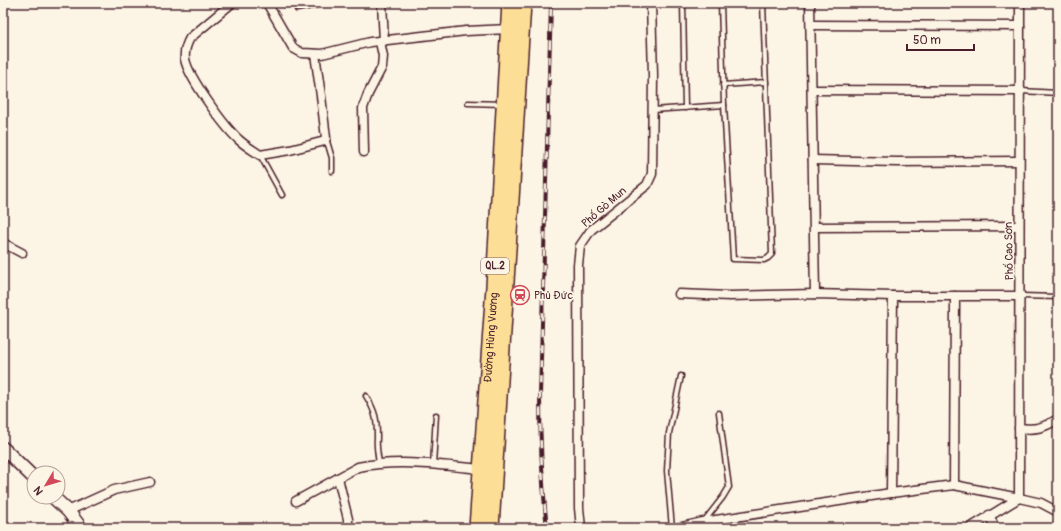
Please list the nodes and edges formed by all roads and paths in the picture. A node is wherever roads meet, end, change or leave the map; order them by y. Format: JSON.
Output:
{"nodes":[{"id":1,"x":232,"y":3,"type":"edge"},
{"id":2,"x":267,"y":3,"type":"edge"},
{"id":3,"x":327,"y":3,"type":"edge"},
{"id":4,"x":382,"y":3,"type":"edge"},
{"id":5,"x":510,"y":3,"type":"edge"},
{"id":6,"x":523,"y":3,"type":"edge"},
{"id":7,"x":651,"y":3,"type":"edge"},
{"id":8,"x":683,"y":3,"type":"edge"},
{"id":9,"x":721,"y":3,"type":"edge"},
{"id":10,"x":763,"y":3,"type":"edge"},
{"id":11,"x":810,"y":3,"type":"edge"},
{"id":12,"x":1020,"y":3,"type":"edge"},
{"id":13,"x":297,"y":9,"type":"dead end"},
{"id":14,"x":811,"y":25,"type":"junction"},
{"id":15,"x":1020,"y":26,"type":"junction"},
{"id":16,"x":509,"y":29,"type":"junction"},
{"id":17,"x":382,"y":41,"type":"junction"},
{"id":18,"x":315,"y":54,"type":"junction"},
{"id":19,"x":766,"y":82,"type":"junction"},
{"id":20,"x":723,"y":84,"type":"junction"},
{"id":21,"x":812,"y":90,"type":"junction"},
{"id":22,"x":1021,"y":90,"type":"junction"},
{"id":23,"x":1058,"y":93,"type":"edge"},
{"id":24,"x":468,"y":103,"type":"dead end"},
{"id":25,"x":505,"y":104,"type":"junction"},
{"id":26,"x":724,"y":105,"type":"junction"},
{"id":27,"x":685,"y":108,"type":"junction"},
{"id":28,"x":653,"y":110,"type":"junction"},
{"id":29,"x":326,"y":138,"type":"junction"},
{"id":30,"x":364,"y":152,"type":"dead end"},
{"id":31,"x":260,"y":155,"type":"junction"},
{"id":32,"x":813,"y":160,"type":"junction"},
{"id":33,"x":1019,"y":161,"type":"junction"},
{"id":34,"x":332,"y":171,"type":"dead end"},
{"id":35,"x":282,"y":195,"type":"dead end"},
{"id":36,"x":1019,"y":226,"type":"junction"},
{"id":37,"x":815,"y":227,"type":"junction"},
{"id":38,"x":3,"y":243,"type":"edge"},
{"id":39,"x":22,"y":253,"type":"dead end"},
{"id":40,"x":678,"y":294,"type":"dead end"},
{"id":41,"x":815,"y":294,"type":"junction"},
{"id":42,"x":893,"y":296,"type":"junction"},
{"id":43,"x":955,"y":296,"type":"junction"},
{"id":44,"x":1020,"y":296,"type":"junction"},
{"id":45,"x":1058,"y":297,"type":"edge"},
{"id":46,"x":681,"y":376,"type":"dead end"},
{"id":47,"x":366,"y":396,"type":"dead end"},
{"id":48,"x":719,"y":413,"type":"dead end"},
{"id":49,"x":436,"y":415,"type":"dead end"},
{"id":50,"x":1058,"y":419,"type":"edge"},
{"id":51,"x":1018,"y":428,"type":"junction"},
{"id":52,"x":3,"y":448,"type":"edge"},
{"id":53,"x":379,"y":464,"type":"junction"},
{"id":54,"x":433,"y":465,"type":"junction"},
{"id":55,"x":481,"y":468,"type":"junction"},
{"id":56,"x":26,"y":470,"type":"edge"},
{"id":57,"x":338,"y":478,"type":"junction"},
{"id":58,"x":150,"y":482,"type":"dead end"},
{"id":59,"x":954,"y":485,"type":"junction"},
{"id":60,"x":891,"y":493,"type":"junction"},
{"id":61,"x":1019,"y":498,"type":"junction"},
{"id":62,"x":296,"y":501,"type":"dead end"},
{"id":63,"x":62,"y":505,"type":"edge"},
{"id":64,"x":68,"y":511,"type":"junction"},
{"id":65,"x":1058,"y":512,"type":"edge"},
{"id":66,"x":989,"y":515,"type":"junction"},
{"id":67,"x":704,"y":522,"type":"junction"},
{"id":68,"x":81,"y":528,"type":"edge"},
{"id":69,"x":348,"y":528,"type":"edge"},
{"id":70,"x":477,"y":528,"type":"edge"},
{"id":71,"x":491,"y":528,"type":"edge"},
{"id":72,"x":582,"y":528,"type":"edge"},
{"id":73,"x":672,"y":528,"type":"edge"},
{"id":74,"x":677,"y":528,"type":"edge"},
{"id":75,"x":970,"y":528,"type":"edge"},
{"id":76,"x":995,"y":528,"type":"edge"}],
"edges":[{"from":1,"to":31,"type":"street"},
{"from":2,"to":18,"type":"street"},
{"from":3,"to":13,"type":"lane"},
{"from":4,"to":17,"type":"street"},
{"from":5,"to":16,"type":"highway","name":"Đường Hùng Vương","number":"QL.2"},
{"from":6,"to":71,"type":"highway","name":"Đường Hùng Vương","number":"QL.2"},
{"from":7,"to":28,"type":"street","name":"Phố Gò Mun"},
{"from":8,"to":27,"type":"lane"},
{"from":9,"to":20,"type":"lane"},
{"from":10,"to":19,"type":"lane"},
{"from":11,"to":14,"type":"street"},
{"from":12,"to":15,"type":"street","name":"Phố Cao Sơn"},
{"from":14,"to":15,"type":"street"},
{"from":14,"to":21,"type":"street"},
{"from":15,"to":22,"type":"street","name":"Phố Cao Sơn"},
{"from":16,"to":17,"type":"street"},
{"from":16,"to":25,"type":"highway","name":"Đường Hùng Vương","number":"QL.2"},
{"from":17,"to":18,"type":"street"},
{"from":17,"to":30,"type":"street"},
{"from":18,"to":29,"type":"street"},
{"from":19,"to":20,"type":"lane"},
{"from":19,"to":26,"type":"lane"},
{"from":20,"to":26,"type":"lane"},
{"from":21,"to":22,"type":"street"},
{"from":21,"to":32,"type":"street"},
{"from":22,"to":23,"type":"lane"},
{"from":22,"to":33,"type":"street","name":"Phố Cao Sơn"},
{"from":24,"to":25,"type":"lane"},
{"from":25,"to":55,"type":"highway","name":"Đường Hùng Vương","number":"QL.2"},
{"from":26,"to":27,"type":"lane"},
{"from":27,"to":28,"type":"lane"},
{"from":28,"to":72,"type":"street","name":"Phố Gò Mun"},
{"from":29,"to":31,"type":"street"},
{"from":29,"to":34,"type":"lane"},
{"from":31,"to":35,"type":"lane"},
{"from":32,"to":33,"type":"street"},
{"from":32,"to":37,"type":"street"},
{"from":33,"to":36,"type":"street","name":"Phố Cao Sơn"},
{"from":36,"to":37,"type":"street"},
{"from":36,"to":44,"type":"street","name":"Phố Cao Sơn"},
{"from":37,"to":41,"type":"street"},
{"from":38,"to":39,"type":"street"},
{"from":40,"to":41,"type":"street"},
{"from":41,"to":42,"type":"street"},
{"from":42,"to":43,"type":"street"},
{"from":42,"to":60,"type":"street"},
{"from":43,"to":44,"type":"street"},
{"from":43,"to":59,"type":"street"},
{"from":44,"to":45,"type":"lane"},
{"from":44,"to":51,"type":"street","name":"Phố Cao Sơn"},
{"from":46,"to":73,"type":"lane"},
{"from":47,"to":53,"type":"lane"},
{"from":48,"to":67,"type":"lane"},
{"from":49,"to":54,"type":"lane"},
{"from":50,"to":51,"type":"street"},
{"from":51,"to":61,"type":"street","name":"Phố Cao Sơn"},
{"from":52,"to":56,"type":"street"},
{"from":53,"to":54,"type":"street"},
{"from":53,"to":57,"type":"street"},
{"from":54,"to":55,"type":"street"},
{"from":55,"to":70,"type":"highway","name":"Đường Hùng Vương","number":"QL.2"},
{"from":57,"to":62,"type":"street"},
{"from":57,"to":69,"type":"street"},
{"from":58,"to":64,"type":"street"},
{"from":59,"to":60,"type":"street"},
{"from":59,"to":61,"type":"street"},
{"from":60,"to":67,"type":"street"},
{"from":61,"to":65,"type":"street"},
{"from":61,"to":66,"type":"street"},
{"from":63,"to":64,"type":"street"},
{"from":64,"to":68,"type":"street"},
{"from":66,"to":75,"type":"street"},
{"from":66,"to":76,"type":"street"},
{"from":67,"to":74,"type":"street"}]}
